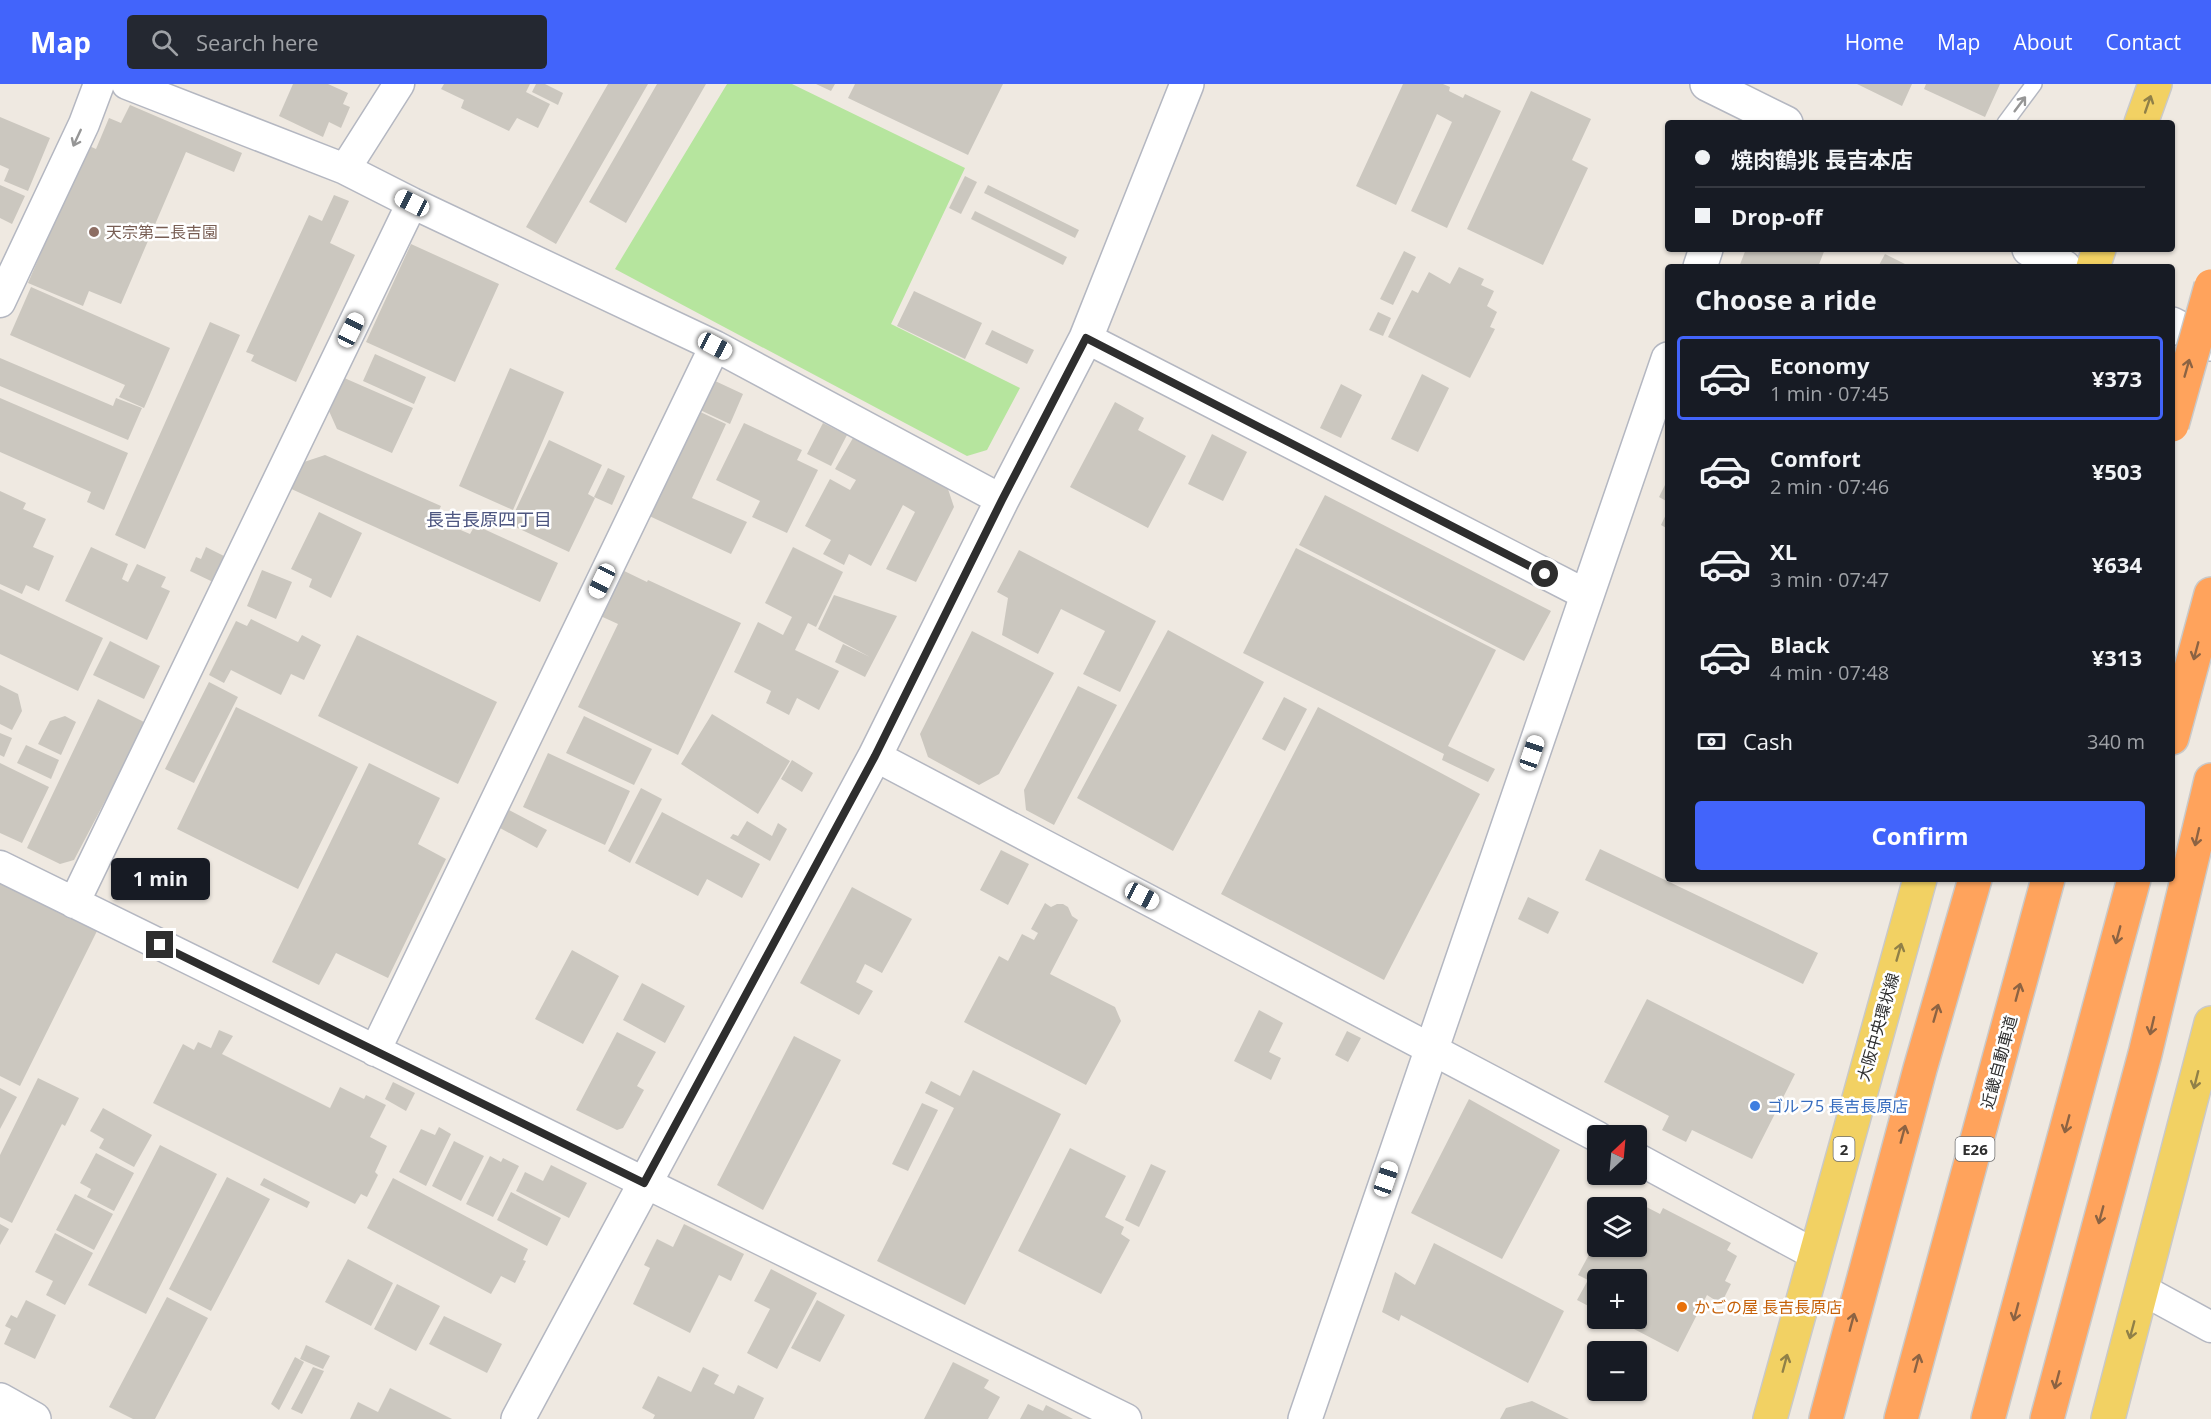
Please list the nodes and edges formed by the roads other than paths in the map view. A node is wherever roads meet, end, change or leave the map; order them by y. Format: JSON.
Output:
{"nodes":[{"id":1,"x":99,"y":84,"type":"edge"},
{"id":2,"x":127,"y":84,"type":"edge"},
{"id":3,"x":399,"y":84,"type":"edge"},
{"id":4,"x":1187,"y":84,"type":"edge"},
{"id":5,"x":1708,"y":84,"type":"edge"},
{"id":6,"x":2034,"y":84,"type":"edge"},
{"id":7,"x":2155,"y":84,"type":"edge"},
{"id":8,"x":1752,"y":115,"type":"edge"},
{"id":9,"x":1773,"y":120,"type":"edge"},
{"id":10,"x":2007,"y":120,"type":"edge"},
{"id":11,"x":2142,"y":120,"type":"edge"},
{"id":12,"x":345,"y":169,"type":"junction"},
{"id":13,"x":412,"y":203,"type":"junction"},
{"id":14,"x":2036,"y":252,"type":"edge"},
{"id":15,"x":2058,"y":264,"type":"edge"},
{"id":16,"x":2211,"y":286,"type":"edge"},
{"id":17,"x":0,"y":302,"type":"edge"},
{"id":18,"x":2175,"y":326,"type":"edge"},
{"id":19,"x":1086,"y":338,"type":"junction"},
{"id":20,"x":2211,"y":344,"type":"edge"},
{"id":21,"x":715,"y":346,"type":"junction"},
{"id":22,"x":1665,"y":368,"type":"edge"},
{"id":23,"x":2175,"y":414,"type":"edge"},
{"id":24,"x":1002,"y":500,"type":"junction"},
{"id":25,"x":2211,"y":594,"type":"edge"},
{"id":26,"x":1587,"y":595,"type":"junction"},
{"id":27,"x":2175,"y":727,"type":"edge"},
{"id":28,"x":875,"y":756,"type":"junction"},
{"id":29,"x":2211,"y":780,"type":"edge"},
{"id":30,"x":0,"y":866,"type":"edge"},
{"id":31,"x":1919,"y":882,"type":"edge"},
{"id":32,"x":1974,"y":882,"type":"edge"},
{"id":33,"x":2047,"y":882,"type":"edge"},
{"id":34,"x":2132,"y":882,"type":"edge"},
{"id":35,"x":74,"y":903,"type":"junction"},
{"id":36,"x":2211,"y":1023,"type":"edge"},
{"id":37,"x":1430,"y":1048,"type":"junction"},
{"id":38,"x":375,"y":1051,"type":"junction"},
{"id":39,"x":1587,"y":1131,"type":"edge"},
{"id":40,"x":1647,"y":1164,"type":"edge"},
{"id":41,"x":644,"y":1183,"type":"junction"},
{"id":42,"x":1814,"y":1254,"type":"junction"},
{"id":43,"x":2143,"y":1290,"type":"junction"},
{"id":44,"x":2211,"y":1327,"type":"edge"},
{"id":45,"x":0,"y":1400,"type":"edge"},
{"id":46,"x":34,"y":1419,"type":"edge"},
{"id":47,"x":518,"y":1419,"type":"edge"},
{"id":48,"x":1126,"y":1419,"type":"edge"},
{"id":49,"x":1305,"y":1419,"type":"edge"},
{"id":50,"x":1770,"y":1419,"type":"edge"},
{"id":51,"x":1826,"y":1419,"type":"edge"},
{"id":52,"x":1901,"y":1419,"type":"edge"},
{"id":53,"x":1988,"y":1419,"type":"edge"},
{"id":54,"x":2047,"y":1419,"type":"edge"},
{"id":55,"x":2108,"y":1419,"type":"edge"}],
"edges":[{"from":1,"to":17,"type":"street","one_way":true},
{"from":2,"to":12,"type":"street"},
{"from":3,"to":12,"type":"street"},
{"from":4,"to":19,"type":"street"},
{"from":5,"to":8,"type":"street"},
{"from":10,"to":6,"type":"lane","one_way":true},
{"from":11,"to":7,"type":"main road","one_way":true},
{"from":8,"to":9,"type":"street"},
{"from":12,"to":13,"type":"street"},
{"from":13,"to":21,"type":"street"},
{"from":13,"to":35,"type":"street"},
{"from":14,"to":15,"type":"street"},
{"from":23,"to":16,"type":"highway","one_way":true,"bridge":true},
{"from":18,"to":20,"type":"street"},
{"from":19,"to":24,"type":"street"},
{"from":19,"to":26,"type":"street"},
{"from":21,"to":24,"type":"street"},
{"from":21,"to":38,"type":"street"},
{"from":22,"to":26,"type":"street"},
{"from":24,"to":28,"type":"street"},
{"from":25,"to":27,"type":"highway","one_way":true},
{"from":26,"to":37,"type":"street"},
{"from":28,"to":37,"type":"street"},
{"from":28,"to":41,"type":"street"},
{"from":29,"to":54,"type":"highway","one_way":true},
{"from":30,"to":35,"type":"street"},
{"from":42,"to":31,"type":"main road","name":"大阪中央環状線","number":"2","one_way":true},
{"from":51,"to":32,"type":"highway","one_way":true},
{"from":52,"to":33,"type":"highway","name":"近畿自動車道","number":"E26","one_way":true},
{"from":34,"to":53,"type":"highway","one_way":true},
{"from":35,"to":38,"type":"street"},
{"from":36,"to":43,"type":"main road","one_way":true},
{"from":37,"to":39,"type":"street"},
{"from":37,"to":49,"type":"street"},
{"from":38,"to":41,"type":"street"},
{"from":40,"to":42,"type":"street"},
{"from":41,"to":47,"type":"street"},
{"from":41,"to":48,"type":"street"},
{"from":50,"to":42,"type":"main road","name":"大阪中央環状線","number":"2","one_way":true},
{"from":43,"to":44,"type":"street"},
{"from":43,"to":55,"type":"main road","one_way":true},
{"from":45,"to":46,"type":"street"}]}
